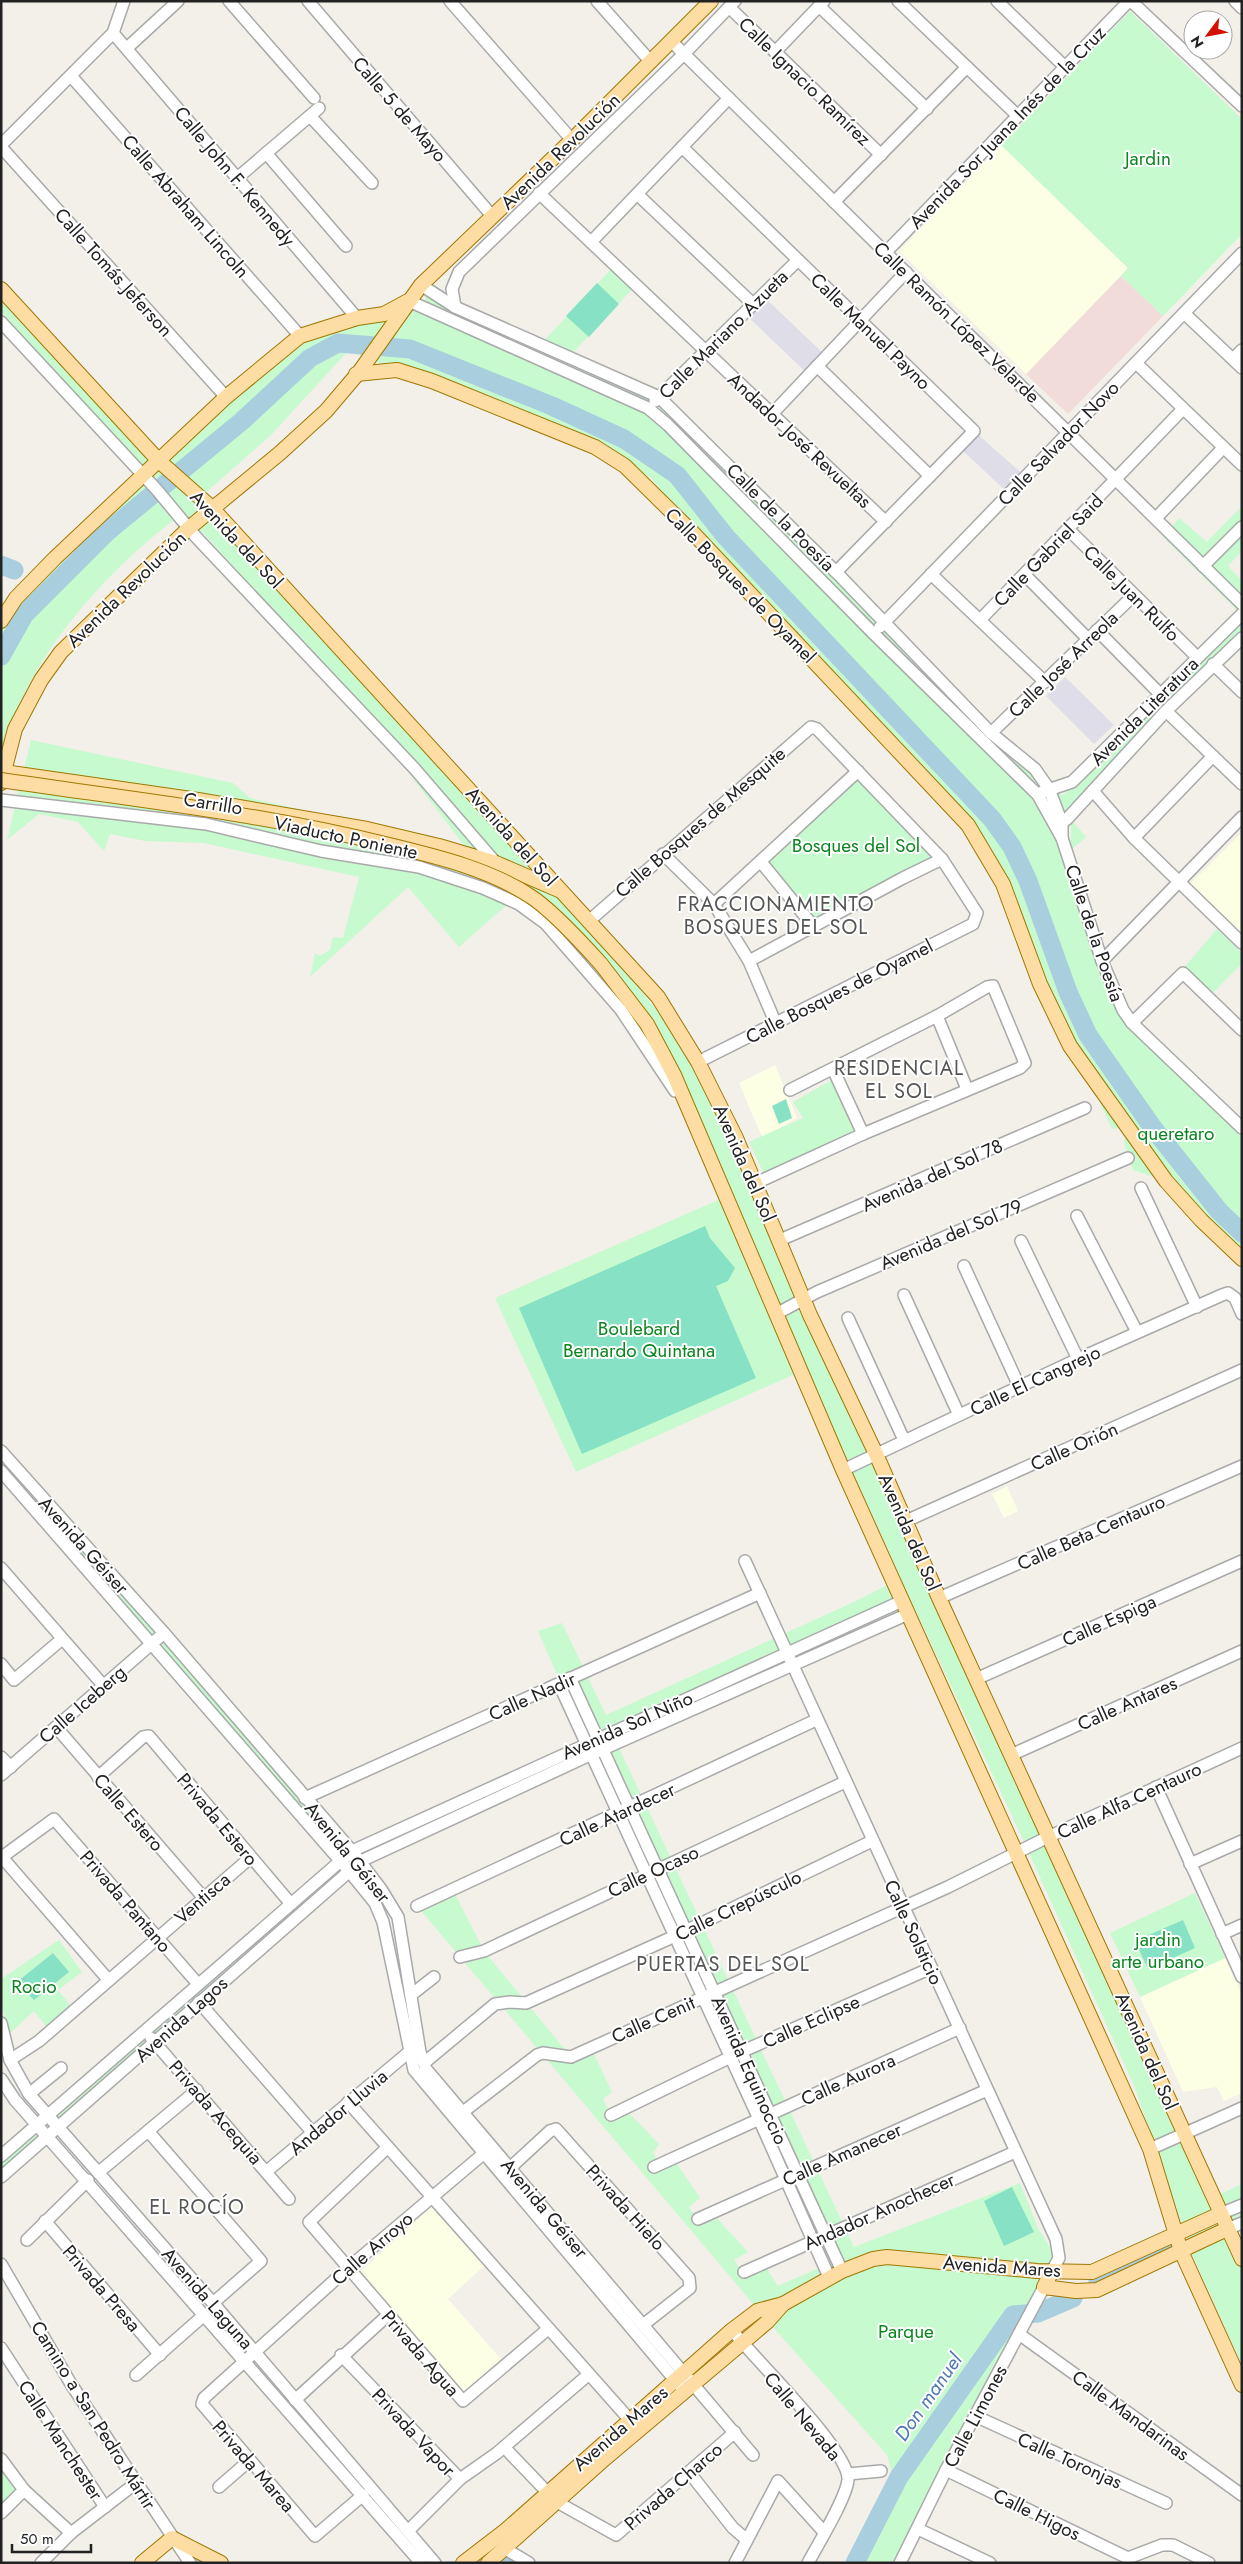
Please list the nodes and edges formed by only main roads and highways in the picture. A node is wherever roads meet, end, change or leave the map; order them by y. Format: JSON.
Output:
{"nodes":[{"id":1,"x":711,"y":1,"type":"edge"},
{"id":2,"x":2,"y":290,"type":"edge"},
{"id":3,"x":409,"y":301,"type":"junction"},
{"id":4,"x":358,"y":372,"type":"junction"},
{"id":5,"x":159,"y":462,"type":"junction"},
{"id":6,"x":212,"y":508,"type":"junction"},
{"id":7,"x":1,"y":621,"type":"edge"},
{"id":8,"x":2,"y":776,"type":"edge"},
{"id":9,"x":562,"y":891,"type":"junction"},
{"id":10,"x":636,"y":1008,"type":"joint"},
{"id":11,"x":1242,"y":1259,"type":"edge"},
{"id":12,"x":1220,"y":2214,"type":"junction"},
{"id":13,"x":1227,"y":2230,"type":"junction"},
{"id":14,"x":1175,"y":2235,"type":"junction"},
{"id":15,"x":1181,"y":2251,"type":"junction"},
{"id":16,"x":1242,"y":2259,"type":"edge"},
{"id":17,"x":1052,"y":2271,"type":"junction"},
{"id":18,"x":1044,"y":2287,"type":"joint"},
{"id":19,"x":783,"y":2304,"type":"junction"},
{"id":20,"x":1242,"y":2385,"type":"edge"},
{"id":21,"x":596,"y":2458,"type":"junction"},
{"id":22,"x":142,"y":2563,"type":"edge"},
{"id":23,"x":221,"y":2563,"type":"edge"},
{"id":24,"x":463,"y":2563,"type":"edge"},
{"id":25,"x":488,"y":2563,"type":"edge"}],
"edges":[{"from":1,"to":3,"type":"main road","name":"Avenida Revolución"},
{"from":2,"to":5,"type":"main road","name":"Avenida del Sol"},
{"from":3,"to":4,"type":"main road","name":"Avenida Revolución"},
{"from":3,"to":5,"type":"main road","name":"Avenida Revolución"},
{"from":4,"to":6,"type":"main road","name":"Avenida Revolución"},
{"from":4,"to":11,"type":"main road","name":"Calle Bosques de Oyamel"},
{"from":5,"to":6,"type":"main road","name":"Avenida del Sol"},
{"from":5,"to":7,"type":"main road","name":"Avenida Revolución"},
{"from":6,"to":8,"type":"main road","name":"Avenida Revolución"},
{"from":6,"to":9,"type":"main road","name":"Avenida del Sol"},
{"from":8,"to":9,"type":"main road","name":"Carrillo"},
{"from":8,"to":10,"type":"main road","name":"Viaducto Poniente","bridge":true},
{"from":9,"to":12,"type":"main road","name":"Avenida del Sol"},
{"from":10,"to":14,"type":"main road","name":"Avenida del Sol"},
{"from":12,"to":13,"type":"main road","name":"Avenida del Sol"},
{"from":12,"to":14,"type":"main road","name":"Avenida Mares"},
{"from":13,"to":15,"type":"main road","name":"Avenida Mares"},
{"from":13,"to":16,"type":"main road","name":"Avenida del Sol"},
{"from":14,"to":15,"type":"main road","name":"Avenida del Sol"},
{"from":14,"to":17,"type":"main road","name":"Avenida Mares"},
{"from":15,"to":18,"type":"main road","name":"Avenida Mares"},
{"from":15,"to":20,"type":"main road","name":"Avenida del Sol"},
{"from":17,"to":18,"type":"main road","name":"Calle Limones"},
{"from":17,"to":19,"type":"main road","name":"Avenida Mares"},
{"from":19,"to":21,"type":"main road","name":"Avenida Mares"},
{"from":19,"to":21,"type":"main road","name":"Avenida Mares"},
{"from":21,"to":24,"type":"main road","name":"Avenida Mares"},
{"from":21,"to":25,"type":"main road","name":"Avenida Mares"},
{"from":22,"to":23,"type":"main road"}]}
